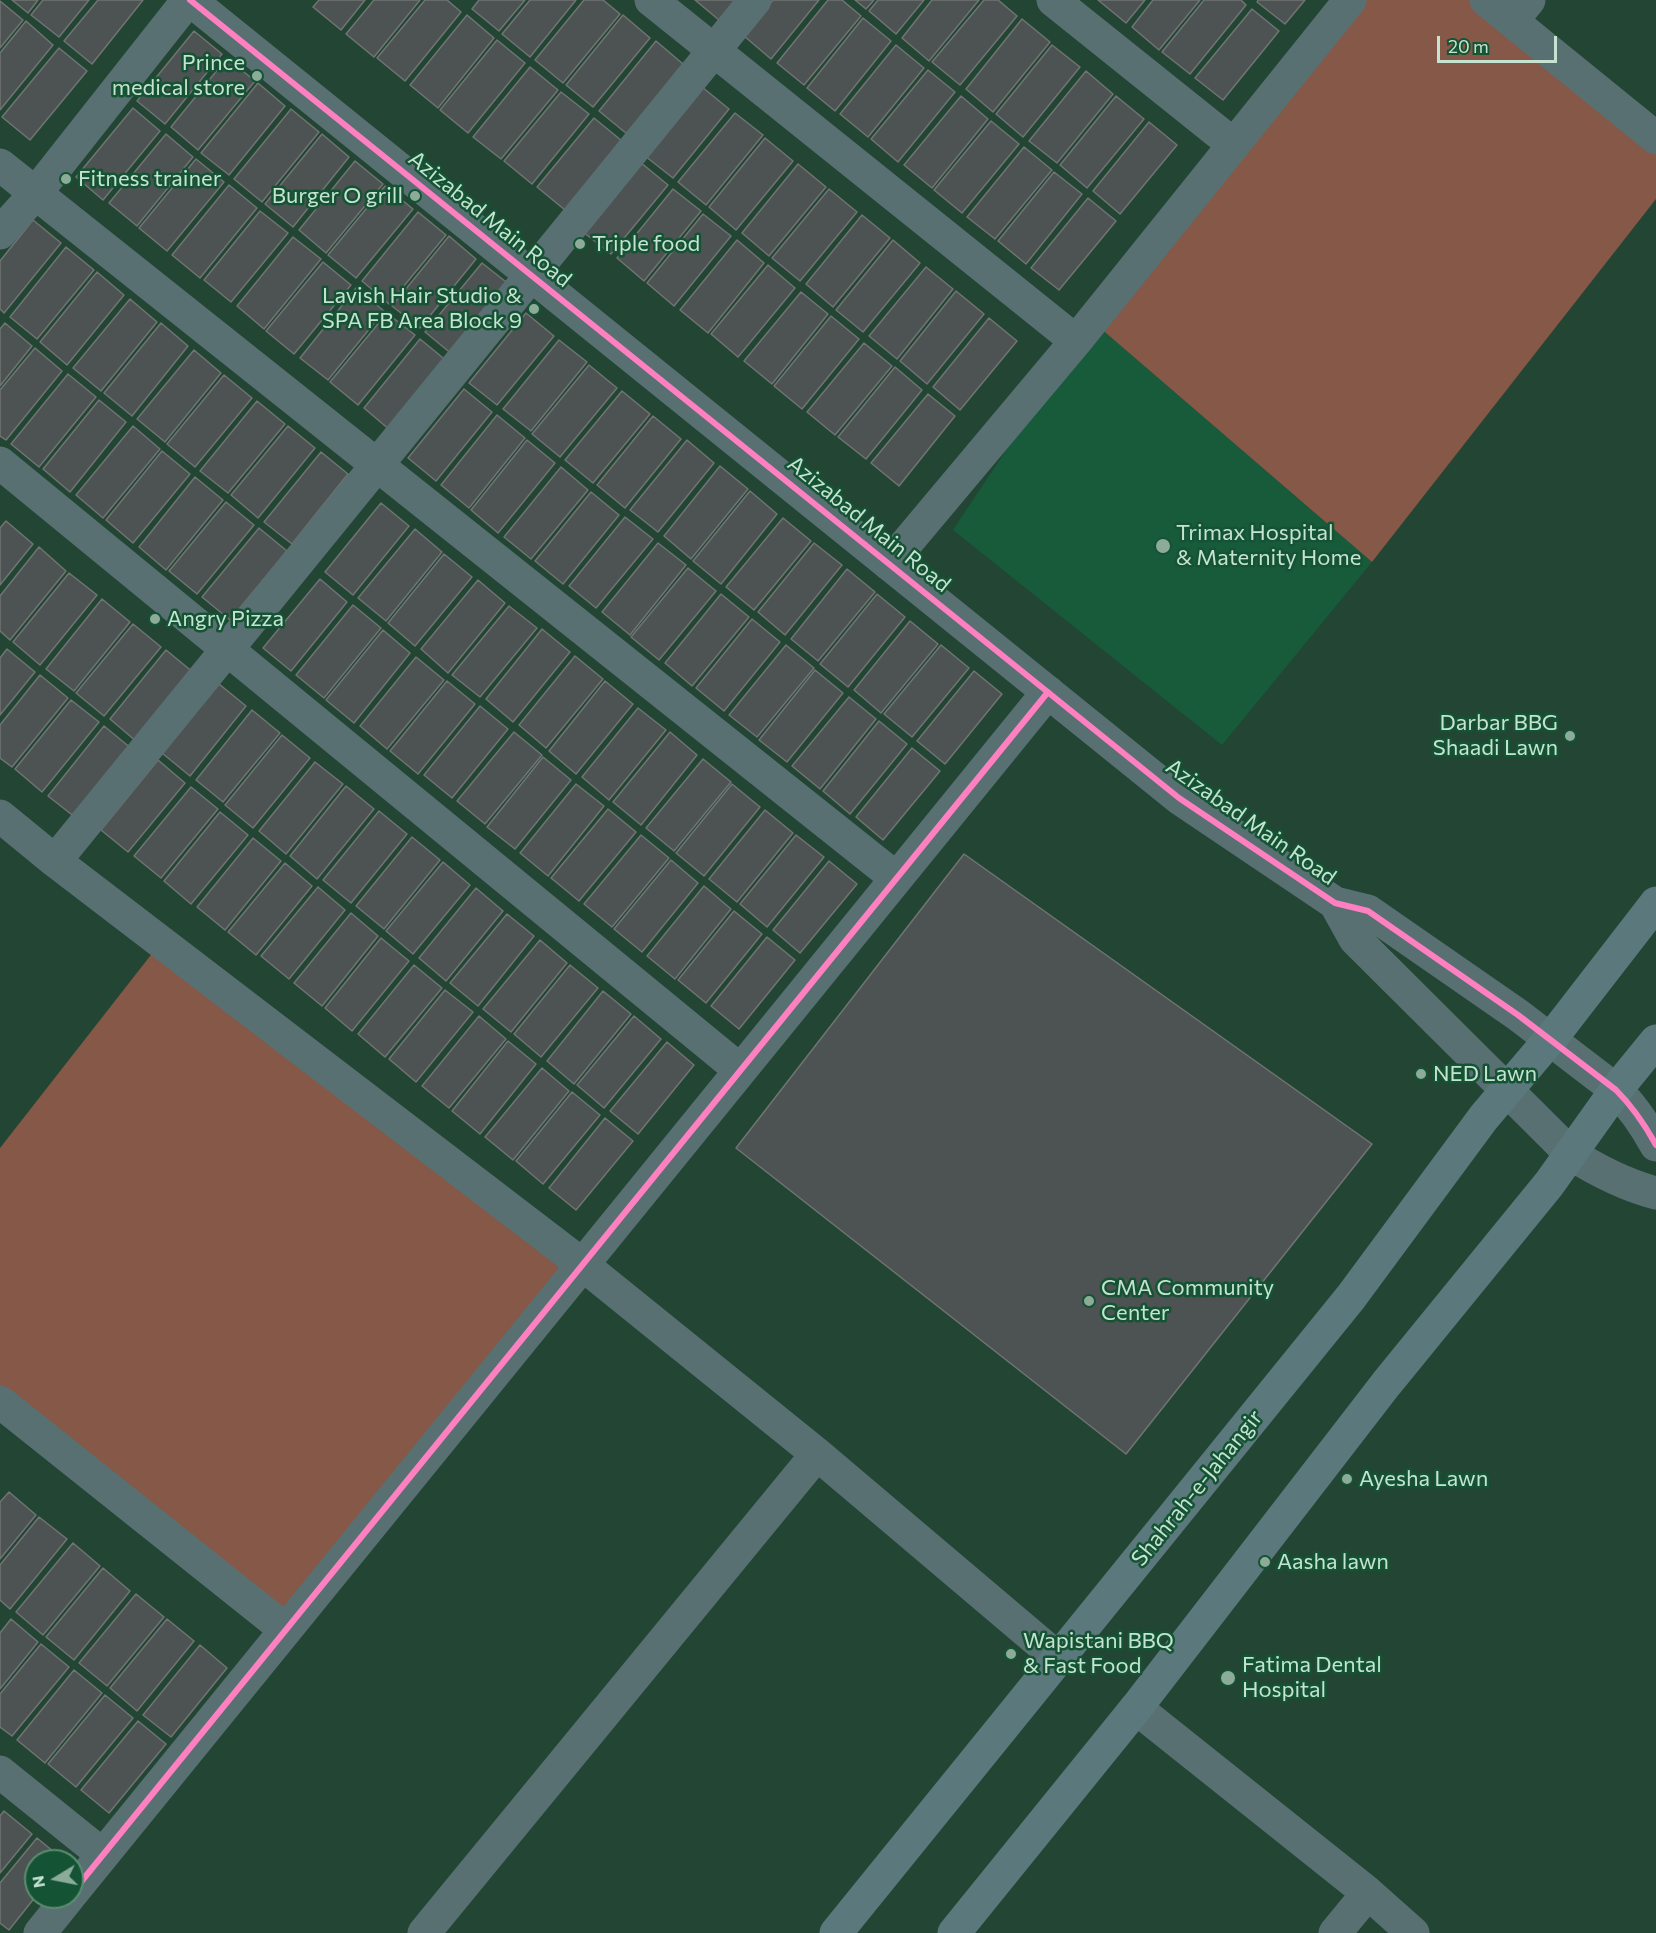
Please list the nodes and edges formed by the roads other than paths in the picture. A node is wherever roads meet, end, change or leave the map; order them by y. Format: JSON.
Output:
{"nodes":[{"id":1,"x":189,"y":0,"type":"edge"},
{"id":2,"x":651,"y":0,"type":"edge"},
{"id":3,"x":755,"y":0,"type":"edge"},
{"id":4,"x":1053,"y":0,"type":"edge"},
{"id":5,"x":1350,"y":0,"type":"edge"},
{"id":6,"x":1486,"y":0,"type":"edge"},
{"id":7,"x":1521,"y":11,"type":"edge"},
{"id":8,"x":714,"y":50,"type":"junction"},
{"id":9,"x":1656,"y":138,"type":"edge"},
{"id":10,"x":1234,"y":145,"type":"junction"},
{"id":11,"x":0,"y":165,"type":"edge"},
{"id":12,"x":35,"y":194,"type":"junction"},
{"id":13,"x":0,"y":233,"type":"edge"},
{"id":14,"x":532,"y":275,"type":"junction"},
{"id":15,"x":1077,"y":341,"type":"junction"},
{"id":16,"x":0,"y":464,"type":"edge"},
{"id":17,"x":377,"y":465,"type":"junction"},
{"id":18,"x":889,"y":564,"type":"junction"},
{"id":19,"x":228,"y":650,"type":"junction"},
{"id":20,"x":1048,"y":692,"type":"junction"},
{"id":21,"x":0,"y":816,"type":"edge"},
{"id":22,"x":55,"y":861,"type":"junction"},
{"id":23,"x":896,"y":879,"type":"junction"},
{"id":24,"x":1335,"y":903,"type":"junction"},
{"id":25,"x":1656,"y":903,"type":"edge"},
{"id":26,"x":1550,"y":1038,"type":"junction"},
{"id":27,"x":1656,"y":1041,"type":"edge"},
{"id":28,"x":740,"y":1070,"type":"junction"},
{"id":29,"x":1616,"y":1090,"type":"junction"},
{"id":30,"x":1507,"y":1092,"type":"junction"},
{"id":31,"x":1656,"y":1144,"type":"edge"},
{"id":32,"x":1571,"y":1154,"type":"junction"},
{"id":33,"x":1656,"y":1193,"type":"edge"},
{"id":34,"x":583,"y":1265,"type":"junction"},
{"id":35,"x":0,"y":1402,"type":"edge"},
{"id":36,"x":817,"y":1454,"type":"junction"},
{"id":37,"x":286,"y":1630,"type":"junction"},
{"id":38,"x":1059,"y":1659,"type":"junction"},
{"id":39,"x":1136,"y":1708,"type":"junction"},
{"id":40,"x":0,"y":1772,"type":"edge"},
{"id":41,"x":103,"y":1855,"type":"junction"},
{"id":42,"x":84,"y":1878,"type":"edge"},
{"id":43,"x":1368,"y":1893,"type":"junction"},
{"id":44,"x":59,"y":1909,"type":"edge"},
{"id":45,"x":40,"y":1933,"type":"edge"},
{"id":46,"x":424,"y":1933,"type":"edge"},
{"id":47,"x":836,"y":1933,"type":"edge"},
{"id":48,"x":954,"y":1933,"type":"edge"},
{"id":49,"x":1335,"y":1933,"type":"edge"},
{"id":50,"x":1413,"y":1933,"type":"edge"}],
"edges":[{"from":1,"to":12,"type":"street"},
{"from":1,"to":14,"type":"street","name":"Azizabad Main Road"},
{"from":2,"to":8,"type":"street"},
{"from":3,"to":8,"type":"street"},
{"from":4,"to":10,"type":"street"},
{"from":5,"to":10,"type":"street"},
{"from":6,"to":7,"type":"street"},
{"from":7,"to":9,"type":"street"},
{"from":8,"to":14,"type":"street"},
{"from":8,"to":15,"type":"street"},
{"from":10,"to":15,"type":"street"},
{"from":11,"to":12,"type":"street"},
{"from":12,"to":13,"type":"street"},
{"from":12,"to":17,"type":"street"},
{"from":14,"to":17,"type":"street"},
{"from":14,"to":18,"type":"street","name":"Azizabad Main Road"},
{"from":15,"to":18,"type":"street"},
{"from":16,"to":19,"type":"street"},
{"from":17,"to":19,"type":"street"},
{"from":17,"to":23,"type":"street"},
{"from":18,"to":20,"type":"street","name":"Azizabad Main Road"},
{"from":19,"to":22,"type":"street"},
{"from":19,"to":28,"type":"street"},
{"from":20,"to":23,"type":"street"},
{"from":20,"to":24,"type":"street","name":"Azizabad Main Road"},
{"from":21,"to":22,"type":"street"},
{"from":22,"to":34,"type":"street"},
{"from":23,"to":28,"type":"street"},
{"from":24,"to":26,"type":"street","name":"Azizabad Main Road"},
{"from":24,"to":30,"type":"street","name":"Azizabad Main Road"},
{"from":25,"to":26,"type":"main road","name":"Shahrah-e-Jahangir"},
{"from":26,"to":29,"type":"street","name":"Azizabad Main Road"},
{"from":26,"to":30,"type":"main road","name":"Shahrah-e-Jahangir"},
{"from":27,"to":29,"type":"main road"},
{"from":28,"to":34,"type":"street"},
{"from":29,"to":31,"type":"street","name":"Azizabad Main Road"},
{"from":29,"to":32,"type":"main road"},
{"from":30,"to":32,"type":"street","name":"Azizabad Main Road"},
{"from":30,"to":38,"type":"main road","name":"Shahrah-e-Jahangir"},
{"from":32,"to":33,"type":"street","name":"Azizabad Main Road"},
{"from":32,"to":39,"type":"main road"},
{"from":34,"to":36,"type":"street"},
{"from":34,"to":37,"type":"street"},
{"from":35,"to":37,"type":"street"},
{"from":36,"to":38,"type":"street"},
{"from":36,"to":46,"type":"street"},
{"from":37,"to":41,"type":"street"},
{"from":38,"to":47,"type":"main road","name":"Shahrah-e-Jahangir"},
{"from":39,"to":43,"type":"street"},
{"from":39,"to":48,"type":"main road"},
{"from":40,"to":41,"type":"street"},
{"from":41,"to":42,"type":"street"},
{"from":43,"to":49,"type":"street"},
{"from":43,"to":50,"type":"street"},
{"from":44,"to":45,"type":"street"}]}
